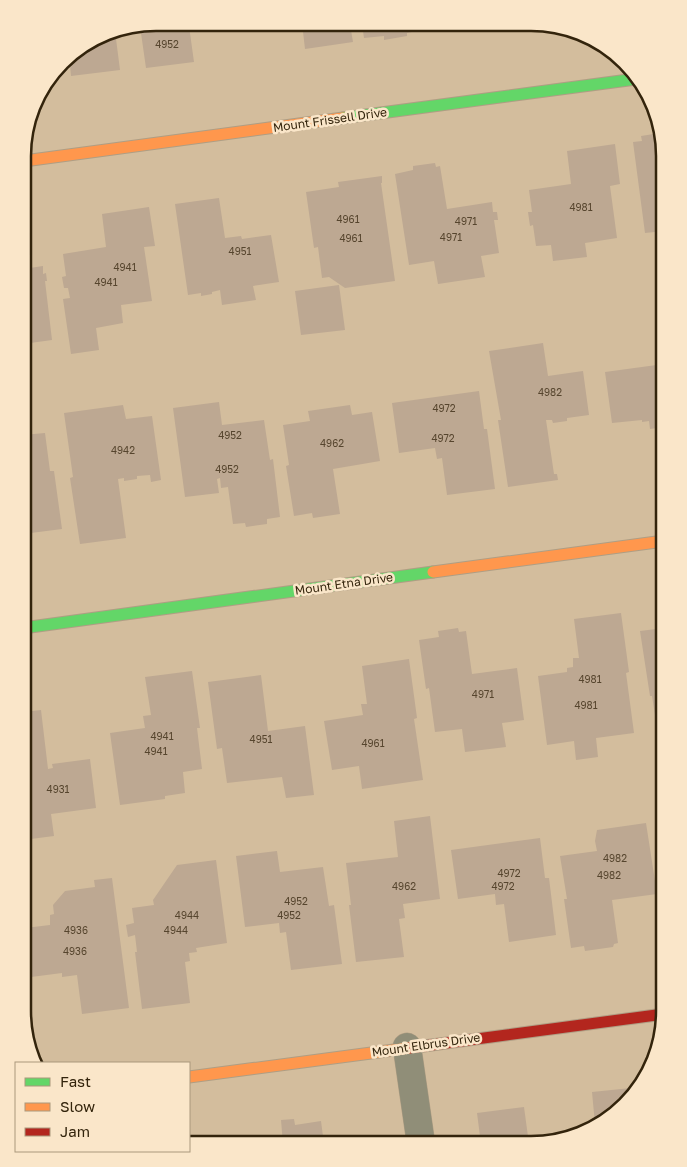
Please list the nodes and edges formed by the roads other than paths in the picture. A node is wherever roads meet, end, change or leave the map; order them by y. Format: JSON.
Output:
{"nodes":[{"id":1,"x":630,"y":80,"type":"edge"},
{"id":2,"x":31,"y":160,"type":"edge"},
{"id":3,"x":656,"y":542,"type":"edge"},
{"id":4,"x":31,"y":627,"type":"edge"},
{"id":5,"x":655,"y":1015,"type":"edge"},
{"id":6,"x":407,"y":1047,"type":"junction"},
{"id":7,"x":190,"y":1077,"type":"edge"},
{"id":8,"x":420,"y":1136,"type":"edge"}],
"edges":[{"from":1,"to":2,"type":"street","name":"Mount Frissell Drive"},
{"from":3,"to":4,"type":"street","name":"Mount Etna Drive"},
{"from":5,"to":6,"type":"street","name":"Mount Elbrus Drive"},
{"from":6,"to":7,"type":"street","name":"Mount Elbrus Drive"},
{"from":6,"to":8,"type":"street"}]}
